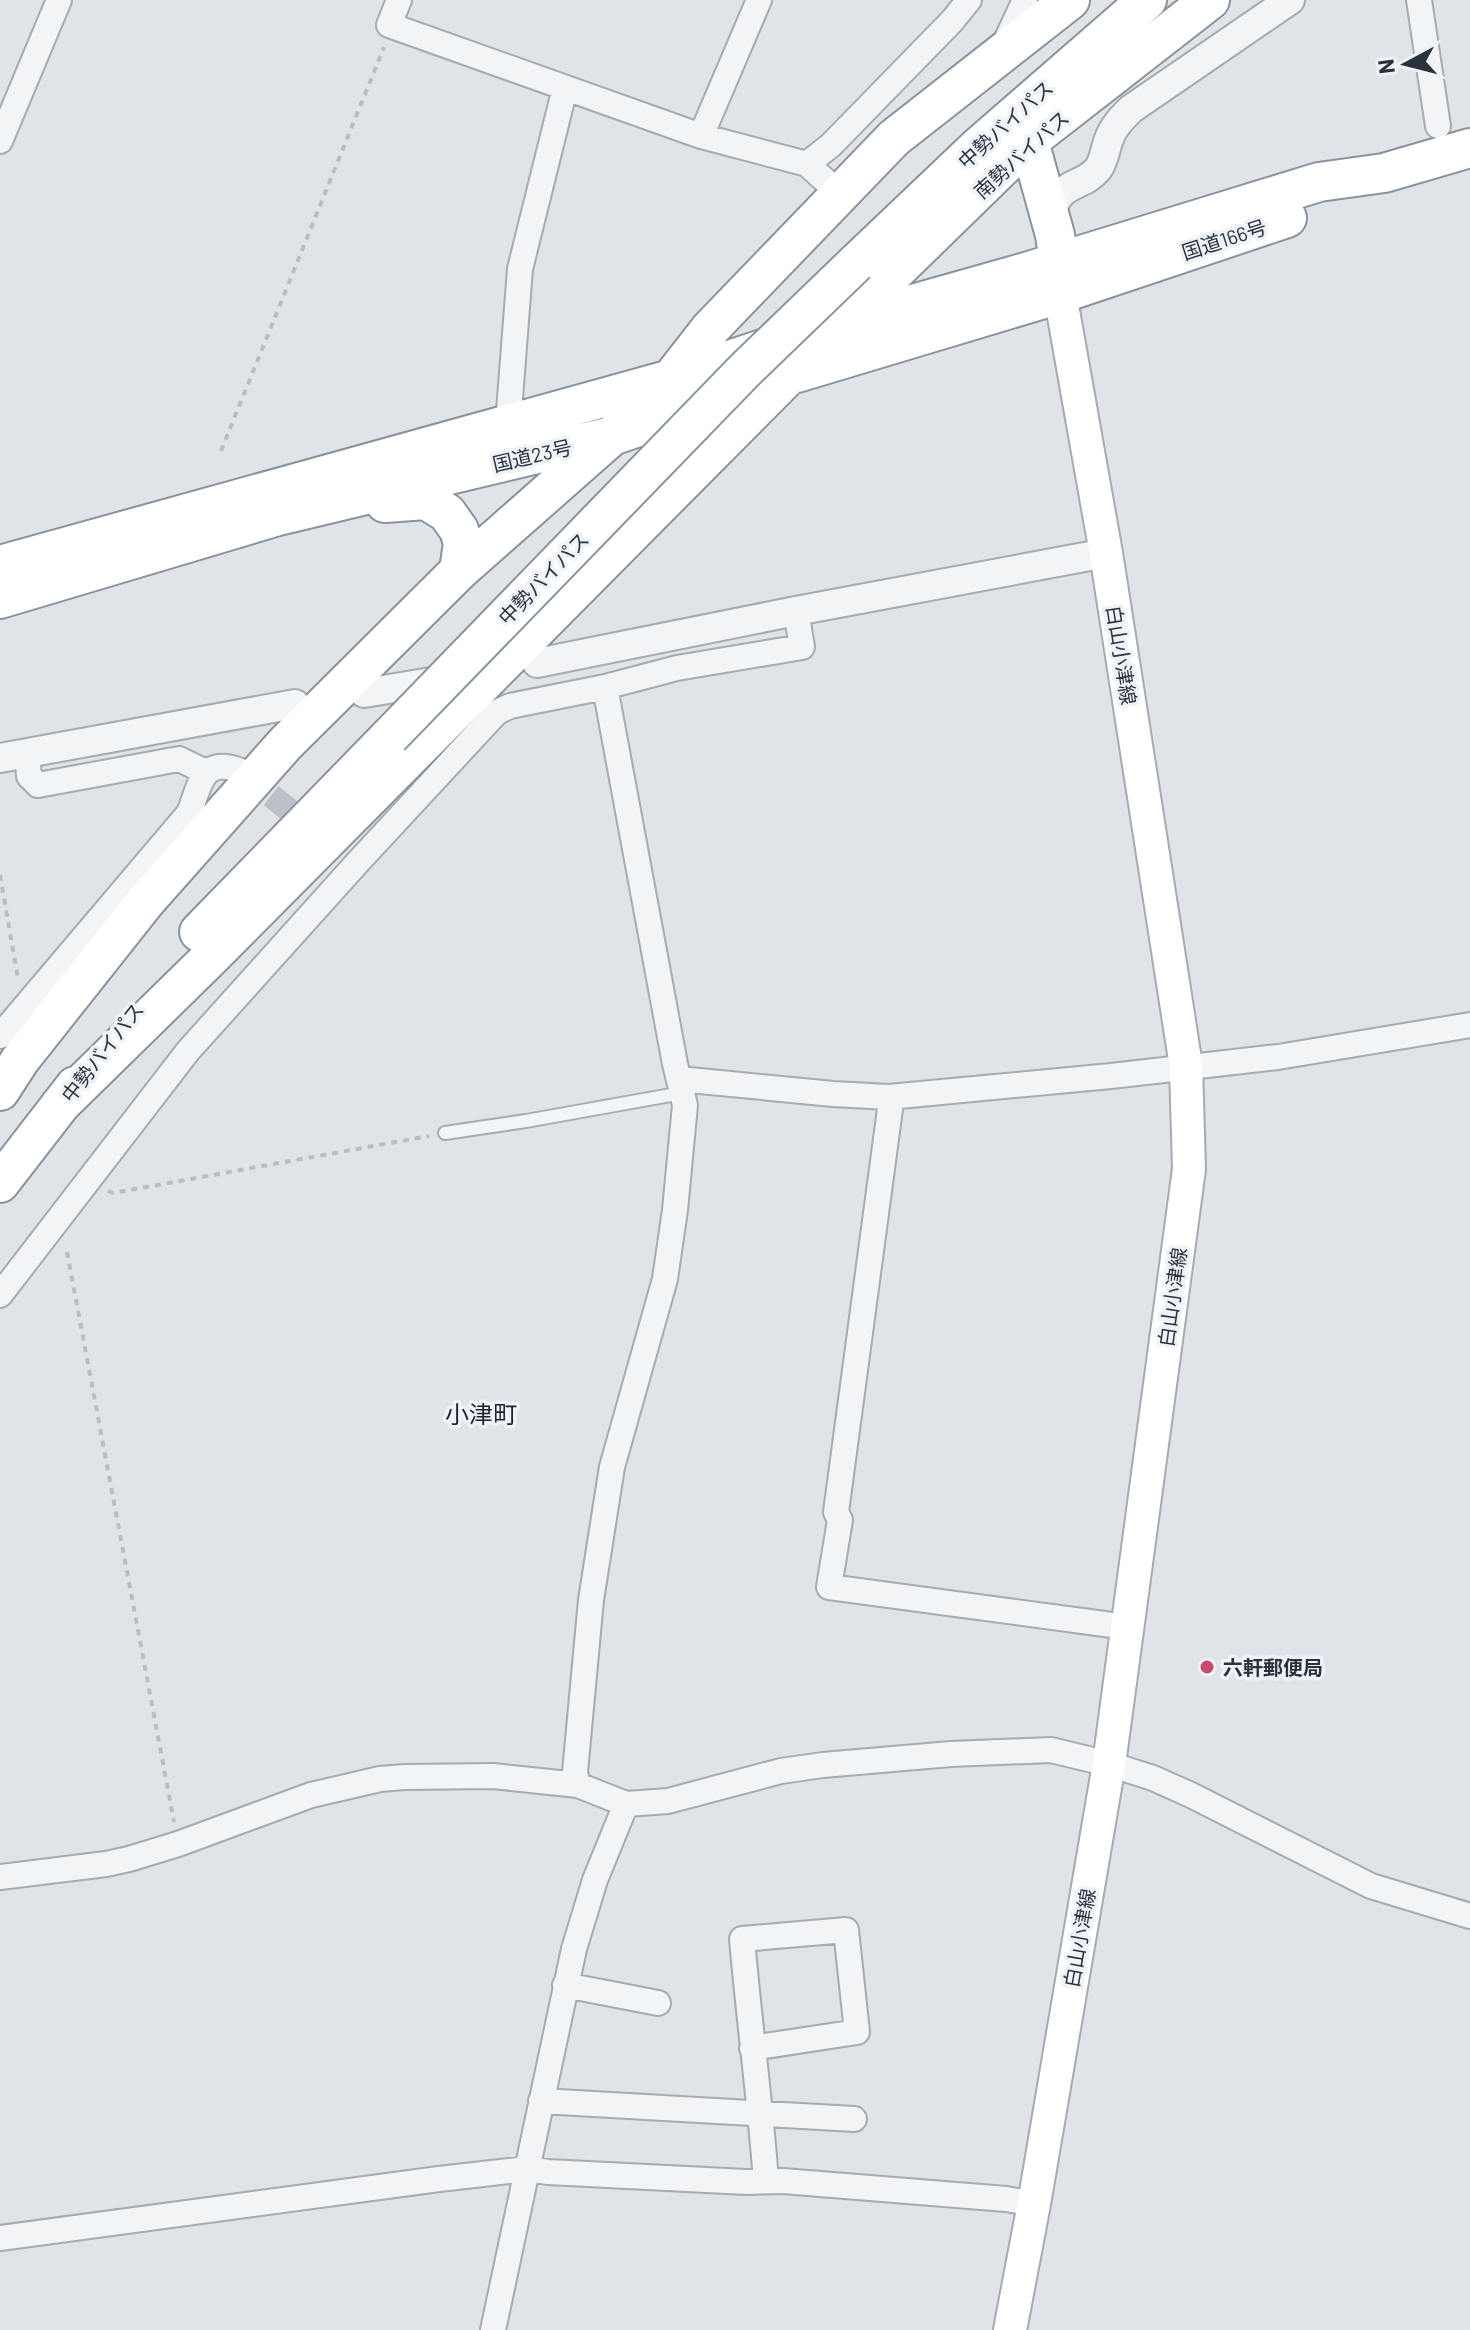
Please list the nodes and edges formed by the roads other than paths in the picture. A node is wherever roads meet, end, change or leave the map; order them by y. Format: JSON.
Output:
{"nodes":[{"id":1,"x":59,"y":0,"type":"edge"},
{"id":2,"x":399,"y":0,"type":"edge"},
{"id":3,"x":759,"y":0,"type":"edge"},
{"id":4,"x":969,"y":0,"type":"edge"},
{"id":5,"x":1025,"y":0,"type":"edge"},
{"id":6,"x":1070,"y":0,"type":"edge"},
{"id":7,"x":1210,"y":0,"type":"edge"},
{"id":8,"x":1290,"y":0,"type":"edge"},
{"id":9,"x":1419,"y":0,"type":"edge"},
{"id":10,"x":1142,"y":5,"type":"edge"},
{"id":11,"x":1000,"y":54,"type":"junction"},
{"id":12,"x":565,"y":88,"type":"junction"},
{"id":13,"x":1438,"y":126,"type":"dead end"},
{"id":14,"x":701,"y":136,"type":"junction"},
{"id":15,"x":0,"y":141,"type":"edge"},
{"id":16,"x":1470,"y":148,"type":"edge"},
{"id":17,"x":1031,"y":149,"type":"junction"},
{"id":18,"x":807,"y":164,"type":"junction"},
{"id":19,"x":1084,"y":178,"type":"junction"},
{"id":20,"x":839,"y":193,"type":"junction"},
{"id":21,"x":1050,"y":215,"type":"junction"},
{"id":22,"x":1059,"y":278,"type":"junction"},
{"id":23,"x":845,"y":323,"type":"junction"},
{"id":24,"x":710,"y":329,"type":"junction"},
{"id":25,"x":789,"y":375,"type":"junction"},
{"id":26,"x":671,"y":379,"type":"junction"},
{"id":27,"x":550,"y":412,"type":"junction"},
{"id":28,"x":508,"y":424,"type":"junction"},
{"id":29,"x":612,"y":436,"type":"junction"},
{"id":30,"x":278,"y":516,"type":"junction"},
{"id":31,"x":1106,"y":553,"type":"junction"},
{"id":32,"x":0,"y":565,"type":"edge"},
{"id":33,"x":459,"y":571,"type":"junction"},
{"id":34,"x":0,"y":599,"type":"edge"},
{"id":35,"x":796,"y":611,"type":"junction"},
{"id":36,"x":537,"y":663,"type":"dead end"},
{"id":37,"x":458,"y":678,"type":"dead end"},
{"id":38,"x":605,"y":687,"type":"junction"},
{"id":39,"x":364,"y":693,"type":"dead end"},
{"id":40,"x":295,"y":704,"type":"dead end"},
{"id":41,"x":13,"y":755,"type":"edge"},
{"id":42,"x":241,"y":771,"type":"tunnel mouth"},
{"id":43,"x":206,"y":772,"type":"junction"},
{"id":44,"x":335,"y":846,"type":"tunnel mouth"},
{"id":45,"x":358,"y":862,"type":"junction"},
{"id":46,"x":1470,"y":1025,"type":"edge"},
{"id":47,"x":0,"y":1036,"type":"edge"},
{"id":48,"x":1186,"y":1066,"type":"junction"},
{"id":49,"x":680,"y":1086,"type":"junction"},
{"id":50,"x":0,"y":1091,"type":"edge"},
{"id":51,"x":889,"y":1097,"type":"junction"},
{"id":52,"x":60,"y":1105,"type":"junction"},
{"id":53,"x":445,"y":1133,"type":"road end"},
{"id":54,"x":0,"y":1183,"type":"edge"},
{"id":55,"x":0,"y":1295,"type":"edge"},
{"id":56,"x":1127,"y":1627,"type":"junction"},
{"id":57,"x":1109,"y":1764,"type":"junction"},
{"id":58,"x":578,"y":1785,"type":"junction"},
{"id":59,"x":626,"y":1804,"type":"junction"},
{"id":60,"x":0,"y":1877,"type":"edge"},
{"id":61,"x":1470,"y":1916,"type":"edge"},
{"id":62,"x":565,"y":1985,"type":"junction"},
{"id":63,"x":658,"y":2003,"type":"dead end"},
{"id":64,"x":752,"y":2048,"type":"junction"},
{"id":65,"x":541,"y":2101,"type":"junction"},
{"id":66,"x":761,"y":2114,"type":"junction"},
{"id":67,"x":854,"y":2119,"type":"dead end"},
{"id":68,"x":527,"y":2169,"type":"junction"},
{"id":69,"x":766,"y":2181,"type":"junction"},
{"id":70,"x":1034,"y":2204,"type":"junction"},
{"id":71,"x":0,"y":2238,"type":"edge"},
{"id":72,"x":493,"y":2330,"type":"edge"},
{"id":73,"x":1010,"y":2330,"type":"edge"}],
"edges":[{"from":1,"to":15,"type":"street"},
{"from":2,"to":12,"type":"street"},
{"from":3,"to":14,"type":"street"},
{"from":4,"to":18,"type":"street"},
{"from":5,"to":11,"type":"street"},
{"from":6,"to":11,"type":"highway"},
{"from":7,"to":17,"type":"highway","name":"南勢バイパス"},
{"from":8,"to":19,"type":"street"},
{"from":9,"to":13,"type":"street"},
{"from":10,"to":52,"type":"highway","name":"中勢バイパス","bridge":true},
{"from":11,"to":20,"type":"highway"},
{"from":12,"to":14,"type":"street"},
{"from":12,"to":28,"type":"street"},
{"from":14,"to":18,"type":"street"},
{"from":16,"to":22,"type":"highway","name":"国道166号"},
{"from":17,"to":19,"type":"street"},
{"from":17,"to":21,"type":"highway"},
{"from":17,"to":23,"type":"highway","name":"南勢バイパス"},
{"from":18,"to":20,"type":"street"},
{"from":19,"to":21,"type":"street"},
{"from":20,"to":24,"type":"highway"},
{"from":21,"to":22,"type":"highway"},
{"from":22,"to":23,"type":"highway","name":"国道23号"},
{"from":22,"to":25,"type":"highway","name":"国道23号"},
{"from":22,"to":31,"type":"main road","name":"白山小津線"},
{"from":23,"to":25,"type":"highway","name":"南勢バイパス"},
{"from":23,"to":26,"type":"highway","name":"国道23号"},
{"from":24,"to":26,"type":"highway"},
{"from":24,"to":27,"type":"highway"},
{"from":25,"to":29,"type":"highway","name":"国道23号"},
{"from":25,"to":52,"type":"highway","name":"南勢バイパス"},
{"from":26,"to":27,"type":"highway","name":"国道23号"},
{"from":26,"to":29,"type":"highway"},
{"from":27,"to":28,"type":"highway","name":"国道23号"},
{"from":28,"to":32,"type":"highway","name":"国道23号"},
{"from":29,"to":30,"type":"highway","name":"国道23号"},
{"from":29,"to":33,"type":"highway"},
{"from":30,"to":33,"type":"highway"},
{"from":30,"to":34,"type":"highway","name":"国道23号"},
{"from":31,"to":35,"type":"street"},
{"from":31,"to":48,"type":"main road","name":"白山小津線"},
{"from":33,"to":50,"type":"highway"},
{"from":35,"to":36,"type":"street"},
{"from":35,"to":38,"type":"street"},
{"from":37,"to":39,"type":"street"},
{"from":38,"to":45,"type":"street"},
{"from":38,"to":49,"type":"street"},
{"from":40,"to":41,"type":"street"},
{"from":41,"to":43,"type":"street"},
{"from":42,"to":43,"type":"street"},
{"from":43,"to":47,"type":"street"},
{"from":44,"to":45,"type":"street"},
{"from":45,"to":55,"type":"street"},
{"from":46,"to":48,"type":"street"},
{"from":48,"to":51,"type":"street"},
{"from":48,"to":56,"type":"main road","name":"白山小津線"},
{"from":49,"to":51,"type":"street"},
{"from":49,"to":53,"type":"lane"},
{"from":49,"to":58,"type":"street"},
{"from":51,"to":56,"type":"street"},
{"from":52,"to":54,"type":"highway","name":"中勢バイパス"},
{"from":56,"to":57,"type":"main road","name":"白山小津線"},
{"from":57,"to":59,"type":"street"},
{"from":57,"to":61,"type":"street"},
{"from":57,"to":70,"type":"main road","name":"白山小津線"},
{"from":58,"to":59,"type":"street"},
{"from":58,"to":60,"type":"street"},
{"from":59,"to":62,"type":"street"},
{"from":62,"to":63,"type":"street"},
{"from":62,"to":65,"type":"street"},
{"from":64,"to":64,"type":"street"},
{"from":64,"to":66,"type":"street"},
{"from":65,"to":66,"type":"street"},
{"from":65,"to":68,"type":"street"},
{"from":66,"to":67,"type":"street"},
{"from":66,"to":69,"type":"street"},
{"from":68,"to":69,"type":"street"},
{"from":68,"to":71,"type":"street"},
{"from":68,"to":72,"type":"street"},
{"from":69,"to":70,"type":"street"},
{"from":70,"to":73,"type":"main road","name":"白山小津線"}]}
